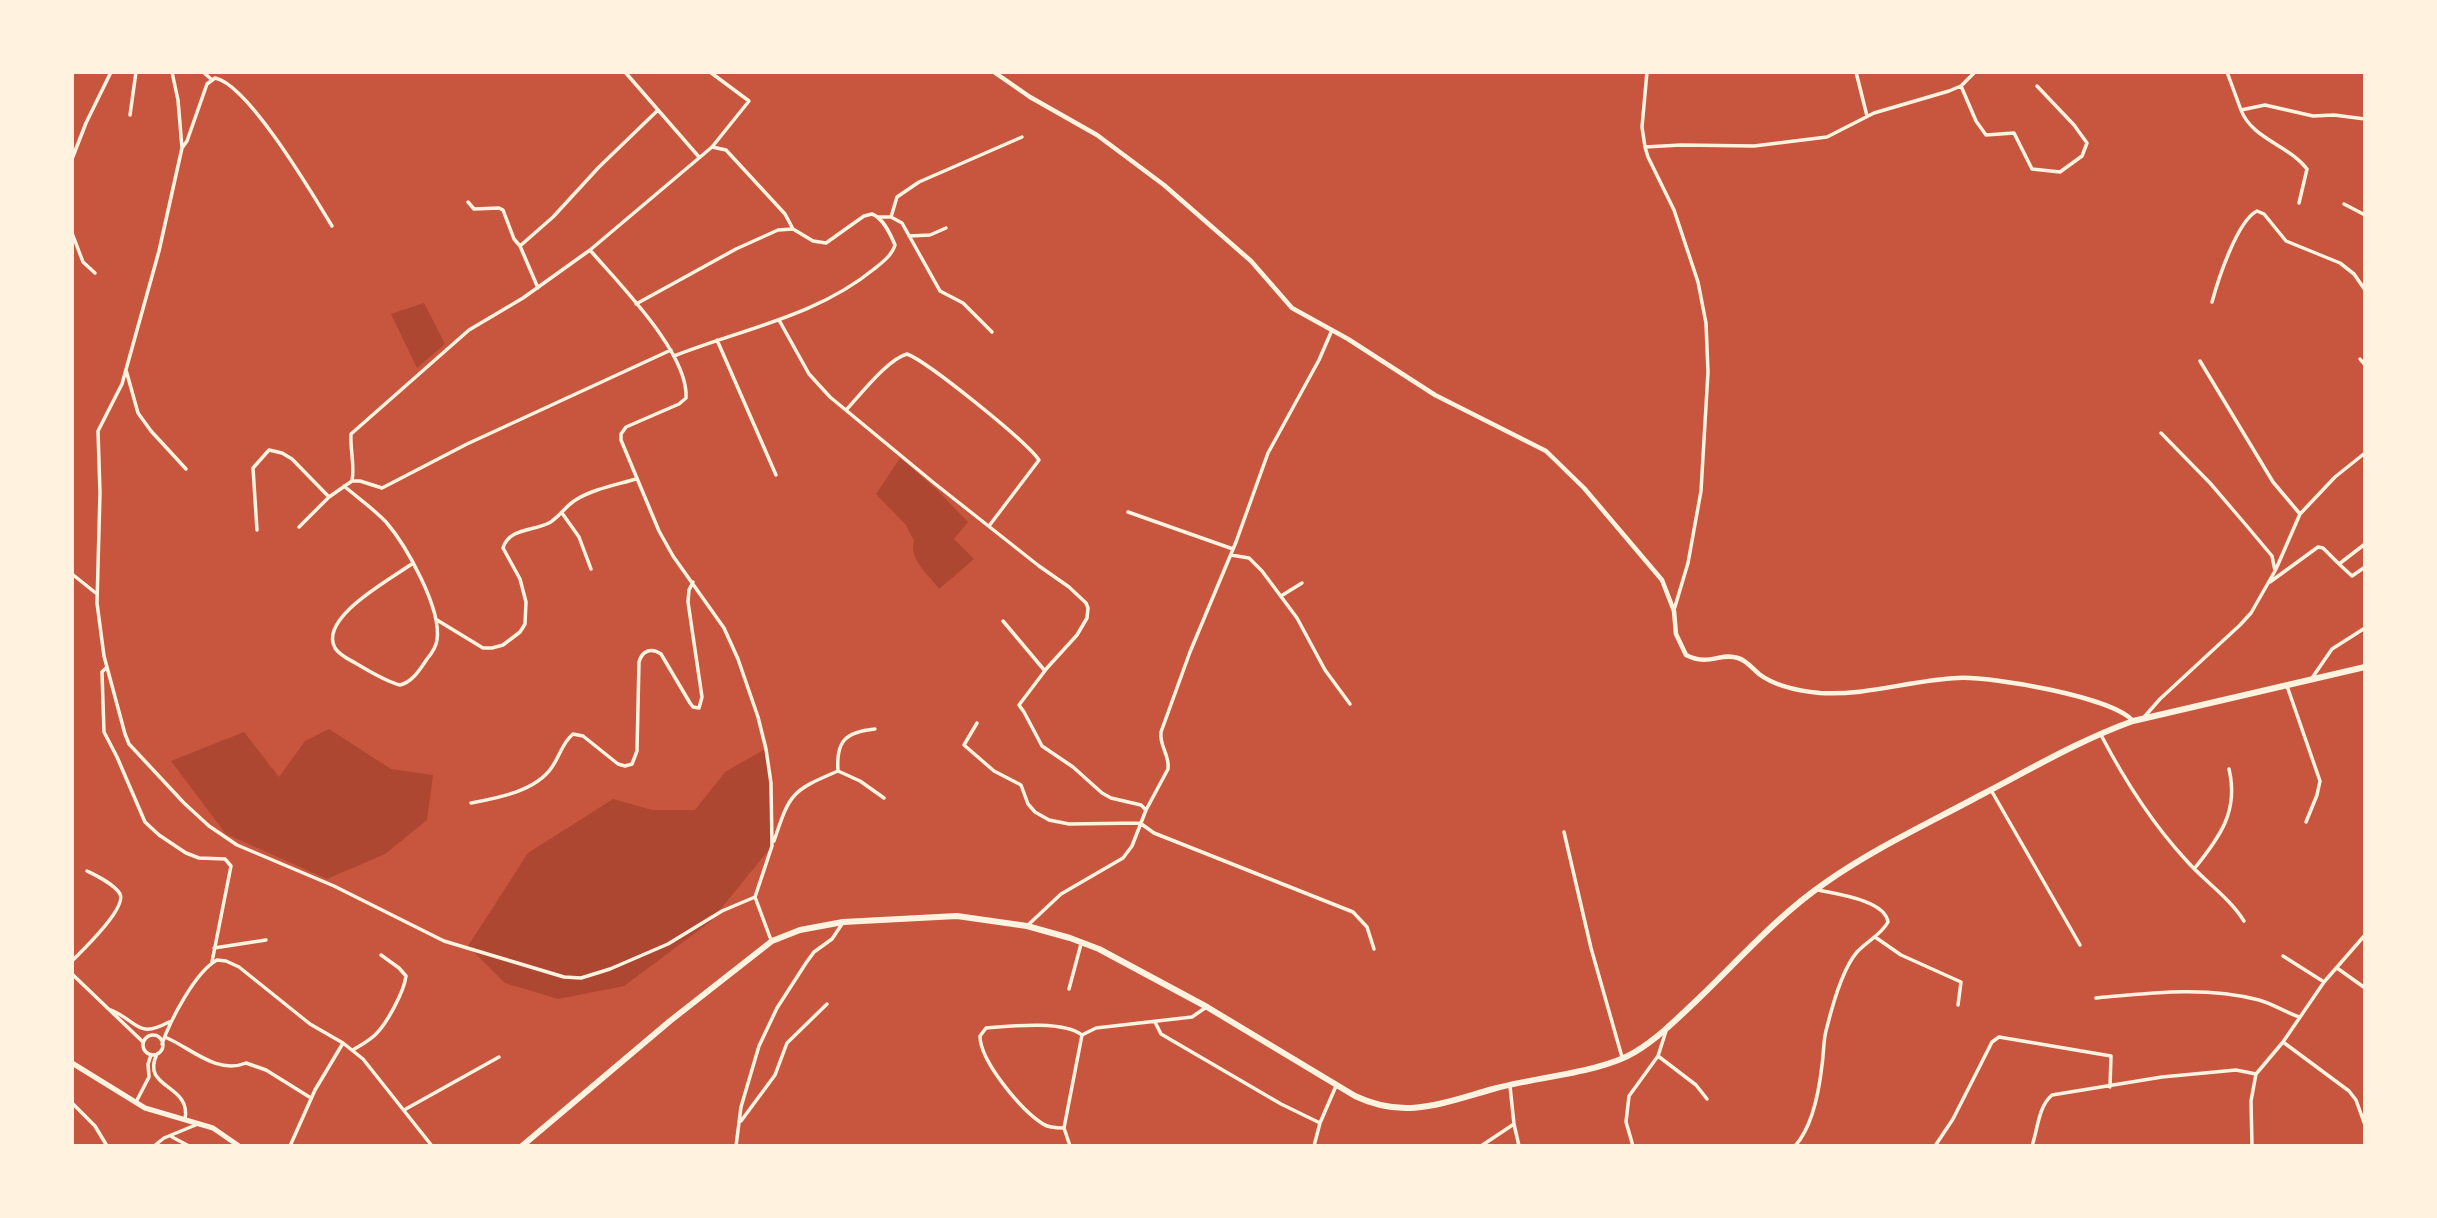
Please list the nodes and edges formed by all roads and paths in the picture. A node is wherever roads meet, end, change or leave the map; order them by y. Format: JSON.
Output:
{"nodes":[{"id":1,"x":111,"y":72,"type":"edge"},
{"id":2,"x":136,"y":72,"type":"edge"},
{"id":3,"x":172,"y":72,"type":"edge"},
{"id":4,"x":203,"y":72,"type":"edge"},
{"id":5,"x":625,"y":72,"type":"edge"},
{"id":6,"x":710,"y":72,"type":"edge"},
{"id":7,"x":994,"y":72,"type":"edge"},
{"id":8,"x":1647,"y":72,"type":"edge"},
{"id":9,"x":1856,"y":72,"type":"edge"},
{"id":10,"x":1975,"y":72,"type":"edge"},
{"id":11,"x":2227,"y":72,"type":"edge"},
{"id":12,"x":211,"y":79,"type":"junction"},
{"id":13,"x":1961,"y":86,"type":"junction"},
{"id":14,"x":2037,"y":86,"type":"dead end"},
{"id":15,"x":2241,"y":110,"type":"junction"},
{"id":16,"x":657,"y":111,"type":"junction"},
{"id":17,"x":130,"y":115,"type":"dead end"},
{"id":18,"x":1867,"y":116,"type":"junction"},
{"id":19,"x":2365,"y":119,"type":"edge"},
{"id":20,"x":1021,"y":137,"type":"dead end"},
{"id":21,"x":712,"y":147,"type":"junction"},
{"id":22,"x":1646,"y":147,"type":"junction"},
{"id":23,"x":182,"y":148,"type":"junction"},
{"id":24,"x":699,"y":157,"type":"junction"},
{"id":25,"x":72,"y":159,"type":"edge"},
{"id":26,"x":468,"y":202,"type":"dead end"},
{"id":27,"x":2299,"y":203,"type":"dead end"},
{"id":28,"x":2344,"y":204,"type":"dead end"},
{"id":29,"x":2365,"y":215,"type":"edge"},
{"id":30,"x":878,"y":217,"type":"junction"},
{"id":31,"x":891,"y":217,"type":"junction"},
{"id":32,"x":332,"y":226,"type":"dead end"},
{"id":33,"x":946,"y":228,"type":"dead end"},
{"id":34,"x":793,"y":229,"type":"junction"},
{"id":35,"x":72,"y":233,"type":"edge"},
{"id":36,"x":909,"y":236,"type":"junction"},
{"id":37,"x":520,"y":246,"type":"junction"},
{"id":38,"x":590,"y":250,"type":"junction"},
{"id":39,"x":95,"y":273,"type":"dead end"},
{"id":40,"x":538,"y":288,"type":"junction"},
{"id":41,"x":2365,"y":290,"type":"edge"},
{"id":42,"x":2212,"y":302,"type":"dead end"},
{"id":43,"x":636,"y":304,"type":"junction"},
{"id":44,"x":779,"y":320,"type":"junction"},
{"id":45,"x":1332,"y":330,"type":"junction"},
{"id":46,"x":992,"y":332,"type":"dead end"},
{"id":47,"x":717,"y":340,"type":"junction"},
{"id":48,"x":671,"y":350,"type":"junction"},
{"id":49,"x":674,"y":356,"type":"junction"},
{"id":50,"x":2360,"y":359,"type":"dead end"},
{"id":51,"x":2200,"y":361,"type":"dead end"},
{"id":52,"x":2365,"y":365,"type":"edge"},
{"id":53,"x":126,"y":368,"type":"junction"},
{"id":54,"x":847,"y":409,"type":"junction"},
{"id":55,"x":2161,"y":433,"type":"dead end"},
{"id":56,"x":2365,"y":453,"type":"edge"},
{"id":57,"x":186,"y":469,"type":"dead end"},
{"id":58,"x":776,"y":475,"type":"dead end"},
{"id":59,"x":636,"y":480,"type":"junction"},
{"id":60,"x":352,"y":481,"type":"junction"},
{"id":61,"x":344,"y":486,"type":"junction"},
{"id":62,"x":329,"y":497,"type":"junction"},
{"id":63,"x":1128,"y":512,"type":"dead end"},
{"id":64,"x":562,"y":513,"type":"junction"},
{"id":65,"x":2300,"y":514,"type":"junction"},
{"id":66,"x":989,"y":526,"type":"junction"},
{"id":67,"x":299,"y":527,"type":"dead end"},
{"id":68,"x":257,"y":530,"type":"dead end"},
{"id":69,"x":2365,"y":544,"type":"edge"},
{"id":70,"x":1233,"y":549,"type":"junction"},
{"id":71,"x":1231,"y":555,"type":"junction"},
{"id":72,"x":413,"y":563,"type":"junction"},
{"id":73,"x":2339,"y":564,"type":"junction"},
{"id":74,"x":2365,"y":567,"type":"edge"},
{"id":75,"x":591,"y":569,"type":"dead end"},
{"id":76,"x":2275,"y":571,"type":"junction"},
{"id":77,"x":72,"y":574,"type":"edge"},
{"id":78,"x":693,"y":582,"type":"junction"},
{"id":79,"x":1302,"y":583,"type":"dead end"},
{"id":80,"x":2268,"y":583,"type":"junction"},
{"id":81,"x":97,"y":594,"type":"junction"},
{"id":82,"x":1281,"y":596,"type":"junction"},
{"id":83,"x":1674,"y":611,"type":"junction"},
{"id":84,"x":437,"y":620,"type":"junction"},
{"id":85,"x":1003,"y":621,"type":"dead end"},
{"id":86,"x":2365,"y":628,"type":"edge"},
{"id":87,"x":107,"y":667,"type":"junction"},
{"id":88,"x":2365,"y":667,"type":"edge"},
{"id":89,"x":1045,"y":671,"type":"junction"},
{"id":90,"x":2311,"y":680,"type":"junction"},
{"id":91,"x":2287,"y":686,"type":"junction"},
{"id":92,"x":1350,"y":704,"type":"dead end"},
{"id":93,"x":2144,"y":718,"type":"junction"},
{"id":94,"x":2133,"y":721,"type":"junction"},
{"id":95,"x":977,"y":723,"type":"dead end"},
{"id":96,"x":875,"y":729,"type":"dead end"},
{"id":97,"x":2100,"y":733,"type":"junction"},
{"id":98,"x":2229,"y":769,"type":"dead end"},
{"id":99,"x":838,"y":771,"type":"junction"},
{"id":100,"x":1991,"y":790,"type":"junction"},
{"id":101,"x":884,"y":798,"type":"dead end"},
{"id":102,"x":471,"y":803,"type":"dead end"},
{"id":103,"x":1146,"y":810,"type":"junction"},
{"id":104,"x":2306,"y":822,"type":"dead end"},
{"id":105,"x":1140,"y":824,"type":"junction"},
{"id":106,"x":1564,"y":832,"type":"dead end"},
{"id":107,"x":772,"y":846,"type":"junction"},
{"id":108,"x":2194,"y":869,"type":"junction"},
{"id":109,"x":87,"y":871,"type":"dead end"},
{"id":110,"x":1816,"y":889,"type":"junction"},
{"id":111,"x":755,"y":897,"type":"junction"},
{"id":112,"x":2244,"y":921,"type":"dead end"},
{"id":113,"x":843,"y":922,"type":"junction"},
{"id":114,"x":1027,"y":926,"type":"junction"},
{"id":115,"x":2365,"y":934,"type":"edge"},
{"id":116,"x":1875,"y":937,"type":"junction"},
{"id":117,"x":266,"y":940,"type":"dead end"},
{"id":118,"x":772,"y":941,"type":"junction"},
{"id":119,"x":1082,"y":943,"type":"junction"},
{"id":120,"x":2080,"y":945,"type":"dead end"},
{"id":121,"x":214,"y":948,"type":"junction"},
{"id":122,"x":1374,"y":949,"type":"dead end"},
{"id":123,"x":381,"y":955,"type":"dead end"},
{"id":124,"x":2283,"y":956,"type":"dead end"},
{"id":125,"x":72,"y":961,"type":"edge"},
{"id":126,"x":212,"y":962,"type":"junction"},
{"id":127,"x":2337,"y":968,"type":"junction"},
{"id":128,"x":72,"y":974,"type":"edge"},
{"id":129,"x":2325,"y":982,"type":"junction"},
{"id":130,"x":2365,"y":988,"type":"edge"},
{"id":131,"x":1069,"y":989,"type":"dead end"},
{"id":132,"x":2096,"y":998,"type":"dead end"},
{"id":133,"x":827,"y":1004,"type":"dead end"},
{"id":134,"x":1958,"y":1005,"type":"dead end"},
{"id":135,"x":1207,"y":1007,"type":"junction"},
{"id":136,"x":109,"y":1009,"type":"junction"},
{"id":137,"x":2299,"y":1017,"type":"junction"},
{"id":138,"x":171,"y":1021,"type":"junction"},
{"id":139,"x":1155,"y":1022,"type":"junction"},
{"id":140,"x":1667,"y":1029,"type":"junction"},
{"id":141,"x":152,"y":1034,"type":"junction"},
{"id":142,"x":1083,"y":1035,"type":"junction"},
{"id":143,"x":165,"y":1037,"type":"junction"},
{"id":144,"x":143,"y":1042,"type":"junction"},
{"id":145,"x":2283,"y":1042,"type":"junction"},
{"id":146,"x":343,"y":1043,"type":"junction"},
{"id":147,"x":162,"y":1044,"type":"junction"},
{"id":148,"x":352,"y":1050,"type":"junction"},
{"id":149,"x":157,"y":1054,"type":"junction"},
{"id":150,"x":150,"y":1055,"type":"junction"},
{"id":151,"x":1658,"y":1056,"type":"junction"},
{"id":152,"x":499,"y":1057,"type":"dead end"},
{"id":153,"x":1622,"y":1058,"type":"junction"},
{"id":154,"x":72,"y":1063,"type":"edge"},
{"id":155,"x":2256,"y":1074,"type":"junction"},
{"id":156,"x":1510,"y":1084,"type":"junction"},
{"id":157,"x":1336,"y":1086,"type":"junction"},
{"id":158,"x":2110,"y":1087,"type":"junction"},
{"id":159,"x":311,"y":1098,"type":"junction"},
{"id":160,"x":1707,"y":1099,"type":"dead end"},
{"id":161,"x":72,"y":1102,"type":"edge"},
{"id":162,"x":135,"y":1102,"type":"junction"},
{"id":163,"x":404,"y":1110,"type":"junction"},
{"id":164,"x":186,"y":1119,"type":"junction"},
{"id":165,"x":739,"y":1122,"type":"junction"},
{"id":166,"x":200,"y":1123,"type":"junction"},
{"id":167,"x":1320,"y":1123,"type":"junction"},
{"id":168,"x":1514,"y":1124,"type":"junction"},
{"id":169,"x":2365,"y":1125,"type":"edge"},
{"id":170,"x":1064,"y":1128,"type":"junction"},
{"id":171,"x":170,"y":1136,"type":"junction"},
{"id":172,"x":107,"y":1146,"type":"edge"},
{"id":173,"x":154,"y":1146,"type":"edge"},
{"id":174,"x":189,"y":1146,"type":"edge"},
{"id":175,"x":239,"y":1146,"type":"edge"},
{"id":176,"x":290,"y":1146,"type":"edge"},
{"id":177,"x":432,"y":1146,"type":"edge"},
{"id":178,"x":523,"y":1146,"type":"edge"},
{"id":179,"x":736,"y":1146,"type":"edge"},
{"id":180,"x":1070,"y":1146,"type":"edge"},
{"id":181,"x":1314,"y":1146,"type":"edge"},
{"id":182,"x":1481,"y":1146,"type":"edge"},
{"id":183,"x":1519,"y":1146,"type":"edge"},
{"id":184,"x":1633,"y":1146,"type":"edge"},
{"id":185,"x":1795,"y":1146,"type":"edge"},
{"id":186,"x":1935,"y":1146,"type":"edge"},
{"id":187,"x":2032,"y":1146,"type":"edge"},
{"id":188,"x":2252,"y":1146,"type":"edge"}],
"edges":[{"from":1,"to":25,"type":"street"},
{"from":2,"to":17,"type":"street"},
{"from":3,"to":23,"type":"street"},
{"from":4,"to":12,"type":"street"},
{"from":5,"to":16,"type":"street"},
{"from":6,"to":21,"type":"street"},
{"from":7,"to":45,"type":"street"},
{"from":8,"to":22,"type":"street"},
{"from":9,"to":18,"type":"street"},
{"from":10,"to":13,"type":"street"},
{"from":11,"to":15,"type":"street"},
{"from":12,"to":23,"type":"street"},
{"from":12,"to":32,"type":"street"},
{"from":13,"to":14,"type":"street"},
{"from":13,"to":18,"type":"street"},
{"from":15,"to":19,"type":"street"},
{"from":15,"to":27,"type":"street"},
{"from":16,"to":24,"type":"street"},
{"from":16,"to":37,"type":"street"},
{"from":18,"to":22,"type":"street"},
{"from":20,"to":31,"type":"street"},
{"from":21,"to":24,"type":"street"},
{"from":21,"to":34,"type":"street"},
{"from":22,"to":83,"type":"street"},
{"from":23,"to":53,"type":"street"},
{"from":24,"to":38,"type":"street"},
{"from":26,"to":37,"type":"street"},
{"from":28,"to":29,"type":"street"},
{"from":30,"to":31,"type":"street"},
{"from":30,"to":34,"type":"street"},
{"from":30,"to":44,"type":"street"},
{"from":31,"to":36,"type":"street"},
{"from":33,"to":36,"type":"street"},
{"from":34,"to":43,"type":"street"},
{"from":35,"to":39,"type":"street"},
{"from":36,"to":46,"type":"street"},
{"from":37,"to":40,"type":"street"},
{"from":38,"to":40,"type":"street"},
{"from":38,"to":43,"type":"street"},
{"from":40,"to":60,"type":"street"},
{"from":41,"to":42,"type":"street"},
{"from":43,"to":48,"type":"street"},
{"from":44,"to":47,"type":"street"},
{"from":44,"to":54,"type":"street"},
{"from":45,"to":70,"type":"street"},
{"from":45,"to":83,"type":"street"},
{"from":47,"to":49,"type":"street"},
{"from":47,"to":58,"type":"street"},
{"from":48,"to":49,"type":"street"},
{"from":48,"to":60,"type":"street"},
{"from":49,"to":59,"type":"street"},
{"from":50,"to":52,"type":"street"},
{"from":51,"to":65,"type":"street"},
{"from":53,"to":57,"type":"street"},
{"from":53,"to":81,"type":"street"},
{"from":54,"to":66,"type":"street"},
{"from":54,"to":66,"type":"street"},
{"from":55,"to":76,"type":"street"},
{"from":56,"to":65,"type":"street"},
{"from":59,"to":64,"type":"street"},
{"from":59,"to":78,"type":"street"},
{"from":60,"to":61,"type":"street"},
{"from":61,"to":62,"type":"street"},
{"from":61,"to":72,"type":"street"},
{"from":62,"to":67,"type":"street"},
{"from":62,"to":68,"type":"street"},
{"from":63,"to":70,"type":"street"},
{"from":64,"to":75,"type":"street"},
{"from":64,"to":84,"type":"street"},
{"from":65,"to":76,"type":"street"},
{"from":66,"to":89,"type":"street"},
{"from":69,"to":73,"type":"street"},
{"from":70,"to":71,"type":"street"},
{"from":71,"to":82,"type":"street"},
{"from":71,"to":103,"type":"street"},
{"from":72,"to":84,"type":"street"},
{"from":72,"to":84,"type":"street"},
{"from":73,"to":74,"type":"street"},
{"from":73,"to":80,"type":"street"},
{"from":76,"to":80,"type":"street"},
{"from":77,"to":81,"type":"street"},
{"from":78,"to":102,"type":"street"},
{"from":78,"to":107,"type":"street"},
{"from":79,"to":82,"type":"street"},
{"from":80,"to":93,"type":"street"},
{"from":81,"to":87,"type":"street"},
{"from":82,"to":92,"type":"street"},
{"from":83,"to":94,"type":"street"},
{"from":85,"to":89,"type":"street"},
{"from":86,"to":90,"type":"street"},
{"from":87,"to":111,"type":"street"},
{"from":87,"to":121,"type":"street"},
{"from":88,"to":90,"type":"main road"},
{"from":89,"to":103,"type":"street"},
{"from":90,"to":91,"type":"main road"},
{"from":91,"to":93,"type":"main road"},
{"from":91,"to":104,"type":"street"},
{"from":93,"to":94,"type":"main road"},
{"from":94,"to":97,"type":"main road"},
{"from":95,"to":105,"type":"street"},
{"from":96,"to":99,"type":"street"},
{"from":97,"to":100,"type":"main road"},
{"from":97,"to":108,"type":"street"},
{"from":98,"to":108,"type":"street"},
{"from":99,"to":101,"type":"street"},
{"from":99,"to":107,"type":"street"},
{"from":100,"to":110,"type":"main road"},
{"from":100,"to":120,"type":"street"},
{"from":103,"to":105,"type":"street"},
{"from":105,"to":114,"type":"street"},
{"from":105,"to":122,"type":"street"},
{"from":106,"to":153,"type":"street"},
{"from":107,"to":111,"type":"street"},
{"from":108,"to":112,"type":"street"},
{"from":109,"to":125,"type":"street"},
{"from":110,"to":116,"type":"street"},
{"from":110,"to":140,"type":"main road"},
{"from":111,"to":118,"type":"street"},
{"from":113,"to":114,"type":"main road"},
{"from":113,"to":118,"type":"main road"},
{"from":113,"to":165,"type":"street"},
{"from":114,"to":119,"type":"main road"},
{"from":115,"to":127,"type":"street"},
{"from":116,"to":134,"type":"street"},
{"from":116,"to":185,"type":"street"},
{"from":117,"to":121,"type":"street"},
{"from":118,"to":178,"type":"main road"},
{"from":119,"to":131,"type":"street"},
{"from":119,"to":135,"type":"main road"},
{"from":121,"to":126,"type":"street"},
{"from":123,"to":148,"type":"street"},
{"from":124,"to":129,"type":"street"},
{"from":126,"to":138,"type":"street"},
{"from":126,"to":146,"type":"street"},
{"from":127,"to":129,"type":"street"},
{"from":127,"to":130,"type":"street"},
{"from":128,"to":136,"type":"street"},
{"from":129,"to":137,"type":"street"},
{"from":132,"to":137,"type":"street"},
{"from":133,"to":165,"type":"street"},
{"from":135,"to":139,"type":"street"},
{"from":135,"to":157,"type":"main road"},
{"from":136,"to":141,"type":"street"},
{"from":136,"to":144,"type":"street"},
{"from":137,"to":145,"type":"street"},
{"from":138,"to":141,"type":"street"},
{"from":138,"to":143,"type":"street"},
{"from":139,"to":142,"type":"street"},
{"from":139,"to":167,"type":"street"},
{"from":140,"to":151,"type":"street"},
{"from":140,"to":153,"type":"main road"},
{"from":141,"to":144,"type":"street"},
{"from":141,"to":147,"type":"street"},
{"from":142,"to":170,"type":"street"},
{"from":142,"to":170,"type":"street"},
{"from":143,"to":147,"type":"street"},
{"from":143,"to":159,"type":"street"},
{"from":144,"to":150,"type":"street"},
{"from":145,"to":155,"type":"street"},
{"from":145,"to":169,"type":"street"},
{"from":146,"to":148,"type":"street"},
{"from":146,"to":159,"type":"street"},
{"from":147,"to":149,"type":"street"},
{"from":148,"to":163,"type":"street"},
{"from":149,"to":150,"type":"street"},
{"from":149,"to":164,"type":"street"},
{"from":150,"to":162,"type":"street"},
{"from":151,"to":160,"type":"street"},
{"from":151,"to":184,"type":"street"},
{"from":152,"to":163,"type":"street"},
{"from":153,"to":156,"type":"main road"},
{"from":154,"to":162,"type":"main road"},
{"from":155,"to":158,"type":"street"},
{"from":155,"to":188,"type":"street"},
{"from":156,"to":157,"type":"main road"},
{"from":156,"to":168,"type":"street"},
{"from":157,"to":167,"type":"street"},
{"from":158,"to":186,"type":"street"},
{"from":158,"to":187,"type":"street"},
{"from":159,"to":176,"type":"street"},
{"from":161,"to":172,"type":"street"},
{"from":162,"to":164,"type":"main road"},
{"from":163,"to":177,"type":"street"},
{"from":164,"to":166,"type":"main road"},
{"from":165,"to":179,"type":"street"},
{"from":166,"to":171,"type":"street"},
{"from":166,"to":175,"type":"main road"},
{"from":167,"to":181,"type":"street"},
{"from":168,"to":182,"type":"street"},
{"from":168,"to":183,"type":"street"},
{"from":170,"to":180,"type":"street"},
{"from":171,"to":173,"type":"street"},
{"from":171,"to":174,"type":"street"}]}
